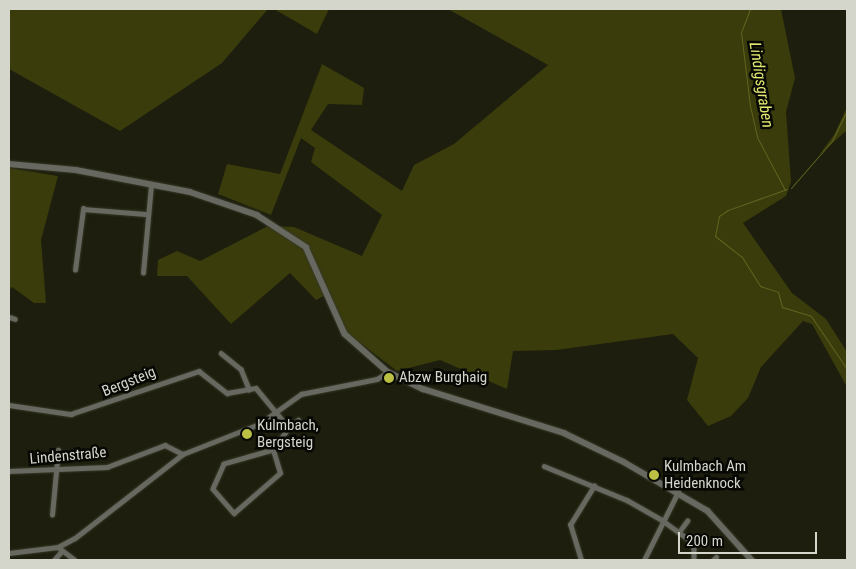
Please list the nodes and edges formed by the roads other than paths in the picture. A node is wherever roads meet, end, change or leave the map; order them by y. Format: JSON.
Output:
{"nodes":[{"id":1,"x":9,"y":164,"type":"edge"},
{"id":2,"x":151,"y":185,"type":"junction"},
{"id":3,"x":145,"y":214,"type":"junction"},
{"id":4,"x":75,"y":270,"type":"dead end"},
{"id":5,"x":143,"y":273,"type":"dead end"},
{"id":6,"x":9,"y":317,"type":"edge"},
{"id":7,"x":15,"y":319,"type":"dead end"},
{"id":8,"x":221,"y":354,"type":"dead end"},
{"id":9,"x":388,"y":372,"type":"junction"},
{"id":10,"x":249,"y":389,"type":"junction"},
{"id":11,"x":9,"y":405,"type":"edge"},
{"id":12,"x":277,"y":412,"type":"junction"},
{"id":13,"x":298,"y":420,"type":"dead end"},
{"id":14,"x":289,"y":428,"type":"junction"},
{"id":15,"x":58,"y":450,"type":"dead end"},
{"id":16,"x":273,"y":450,"type":"junction"},
{"id":17,"x":183,"y":454,"type":"junction"},
{"id":18,"x":544,"y":466,"type":"dead end"},
{"id":19,"x":9,"y":470,"type":"edge"},
{"id":20,"x":55,"y":471,"type":"junction"},
{"id":21,"x":594,"y":486,"type":"junction"},
{"id":22,"x":678,"y":492,"type":"junction"},
{"id":23,"x":52,"y":516,"type":"dead end"},
{"id":24,"x":662,"y":520,"type":"junction"},
{"id":25,"x":687,"y":521,"type":"dead end"},
{"id":26,"x":679,"y":532,"type":"junction"},
{"id":27,"x":60,"y":550,"type":"junction"},
{"id":28,"x":9,"y":553,"type":"edge"},
{"id":29,"x":54,"y":560,"type":"edge"},
{"id":30,"x":75,"y":560,"type":"edge"},
{"id":31,"x":581,"y":560,"type":"edge"},
{"id":32,"x":644,"y":560,"type":"edge"},
{"id":33,"x":694,"y":560,"type":"edge"},
{"id":34,"x":752,"y":560,"type":"edge"}],
"edges":[{"from":1,"to":2,"type":"street"},
{"from":2,"to":3,"type":"street"},
{"from":2,"to":9,"type":"street"},
{"from":3,"to":4,"type":"street"},
{"from":3,"to":5,"type":"street"},
{"from":6,"to":7,"type":"street"},
{"from":8,"to":10,"type":"street"},
{"from":9,"to":12,"type":"street"},
{"from":9,"to":22,"type":"street"},
{"from":10,"to":11,"type":"street","name":"Bergsteig"},
{"from":10,"to":12,"type":"street"},
{"from":12,"to":14,"type":"street"},
{"from":12,"to":17,"type":"street"},
{"from":13,"to":14,"type":"street"},
{"from":14,"to":16,"type":"street"},
{"from":15,"to":20,"type":"street"},
{"from":16,"to":16,"type":"street"},
{"from":17,"to":20,"type":"street","name":"Lindenstraße"},
{"from":17,"to":27,"type":"street"},
{"from":18,"to":21,"type":"street"},
{"from":19,"to":20,"type":"street","name":"Lindenstraße"},
{"from":20,"to":23,"type":"street"},
{"from":21,"to":24,"type":"street"},
{"from":21,"to":31,"type":"street"},
{"from":22,"to":24,"type":"street"},
{"from":22,"to":34,"type":"street"},
{"from":24,"to":26,"type":"street"},
{"from":24,"to":32,"type":"street"},
{"from":25,"to":26,"type":"street"},
{"from":26,"to":33,"type":"street"},
{"from":27,"to":28,"type":"street"},
{"from":27,"to":29,"type":"street"},
{"from":27,"to":30,"type":"street"}]}
